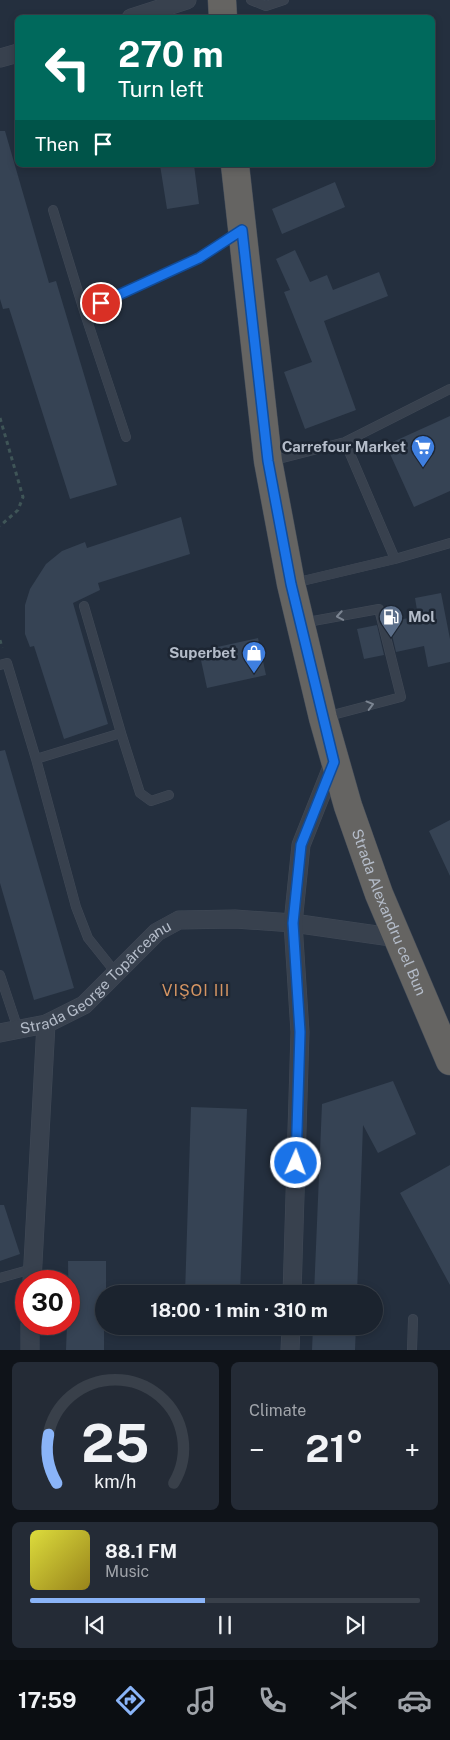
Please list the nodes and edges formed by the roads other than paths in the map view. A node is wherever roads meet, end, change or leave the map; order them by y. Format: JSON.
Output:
{"nodes":[{"id":1,"x":187,"y":0,"type":"edge"},
{"id":2,"x":222,"y":0,"type":"edge"},
{"id":3,"x":251,"y":0,"type":"edge"},
{"id":4,"x":284,"y":0,"type":"edge"},
{"id":5,"x":140,"y":15,"type":"edge"},
{"id":6,"x":222,"y":15,"type":"edge"},
{"id":7,"x":15,"y":54,"type":"edge"},
{"id":8,"x":0,"y":58,"type":"edge"},
{"id":9,"x":235,"y":167,"type":"edge"},
{"id":10,"x":53,"y":210,"type":"dead end"},
{"id":11,"x":242,"y":230,"type":"junction"},
{"id":12,"x":84,"y":311,"type":"junction"},
{"id":13,"x":450,"y":390,"type":"edge"},
{"id":14,"x":126,"y":437,"type":"dead end"},
{"id":15,"x":345,"y":442,"type":"junction"},
{"id":16,"x":268,"y":461,"type":"junction"},
{"id":17,"x":450,"y":544,"type":"edge"},
{"id":18,"x":395,"y":559,"type":"junction"},
{"id":19,"x":291,"y":584,"type":"junction"},
{"id":20,"x":84,"y":606,"type":"dead end"},
{"id":21,"x":301,"y":624,"type":"junction"},
{"id":22,"x":0,"y":665,"type":"edge"},
{"id":23,"x":322,"y":718,"type":"junction"},
{"id":24,"x":120,"y":732,"type":"junction"},
{"id":25,"x":36,"y":759,"type":"junction"},
{"id":26,"x":334,"y":762,"type":"junction"},
{"id":27,"x":169,"y":795,"type":"dead end"},
{"id":28,"x":293,"y":923,"type":"junction"},
{"id":29,"x":398,"y":938,"type":"junction"},
{"id":30,"x":116,"y":973,"type":"junction"},
{"id":31,"x":0,"y":975,"type":"edge"},
{"id":32,"x":46,"y":1024,"type":"junction"},
{"id":33,"x":18,"y":1029,"type":"junction"},
{"id":34,"x":0,"y":1033,"type":"edge"},
{"id":35,"x":450,"y":1061,"type":"edge"},
{"id":36,"x":32,"y":1270,"type":"edge"},
{"id":37,"x":15,"y":1277,"type":"edge"},
{"id":38,"x":0,"y":1278,"type":"edge"},
{"id":39,"x":292,"y":1285,"type":"edge"},
{"id":40,"x":413,"y":1320,"type":"dead end"},
{"id":41,"x":30,"y":1335,"type":"edge"},
{"id":42,"x":291,"y":1335,"type":"edge"},
{"id":43,"x":30,"y":1350,"type":"edge"},
{"id":44,"x":290,"y":1350,"type":"edge"},
{"id":45,"x":412,"y":1350,"type":"edge"}],
"edges":[{"from":1,"to":5,"type":"street"},
{"from":2,"to":6,"type":"highway"},
{"from":3,"to":4,"type":"lane"},
{"from":7,"to":8,"type":"street"},
{"from":9,"to":11,"type":"highway","name":"Strada Alexandru cel Bun"},
{"from":10,"to":12,"type":"lane"},
{"from":11,"to":12,"type":"lane"},
{"from":11,"to":16,"type":"highway","name":"Strada Alexandru cel Bun"},
{"from":12,"to":14,"type":"lane"},
{"from":13,"to":15,"type":"lane"},
{"from":15,"to":16,"type":"lane"},
{"from":15,"to":18,"type":"lane"},
{"from":16,"to":19,"type":"highway","name":"Strada Alexandru cel Bun"},
{"from":17,"to":18,"type":"lane"},
{"from":18,"to":19,"type":"lane"},
{"from":19,"to":21,"type":"highway","name":"Strada Alexandru cel Bun"},
{"from":20,"to":24,"type":"lane"},
{"from":21,"to":23,"type":"highway","name":"Strada Alexandru cel Bun"},
{"from":23,"to":21,"type":"lane","one_way":true},
{"from":22,"to":25,"type":"lane"},
{"from":23,"to":26,"type":"highway","name":"Strada Alexandru cel Bun"},
{"from":24,"to":25,"type":"lane"},
{"from":24,"to":27,"type":"lane"},
{"from":25,"to":30,"type":"lane"},
{"from":26,"to":28,"type":"street"},
{"from":26,"to":29,"type":"highway","name":"Strada Alexandru cel Bun"},
{"from":28,"to":29,"type":"street","name":"Strada George Topârceanu"},
{"from":28,"to":30,"type":"street","name":"Strada George Topârceanu"},
{"from":28,"to":39,"type":"street"},
{"from":29,"to":35,"type":"highway","name":"Strada Alexandru cel Bun"},
{"from":30,"to":32,"type":"street","name":"Strada George Topârceanu"},
{"from":31,"to":33,"type":"lane"},
{"from":32,"to":33,"type":"street","name":"Strada George Topârceanu"},
{"from":32,"to":36,"type":"street"},
{"from":33,"to":34,"type":"street","name":"Strada George Topârceanu"},
{"from":37,"to":38,"type":"lane"},
{"from":40,"to":45,"type":"lane"},
{"from":41,"to":43,"type":"street"},
{"from":42,"to":44,"type":"street"}]}
